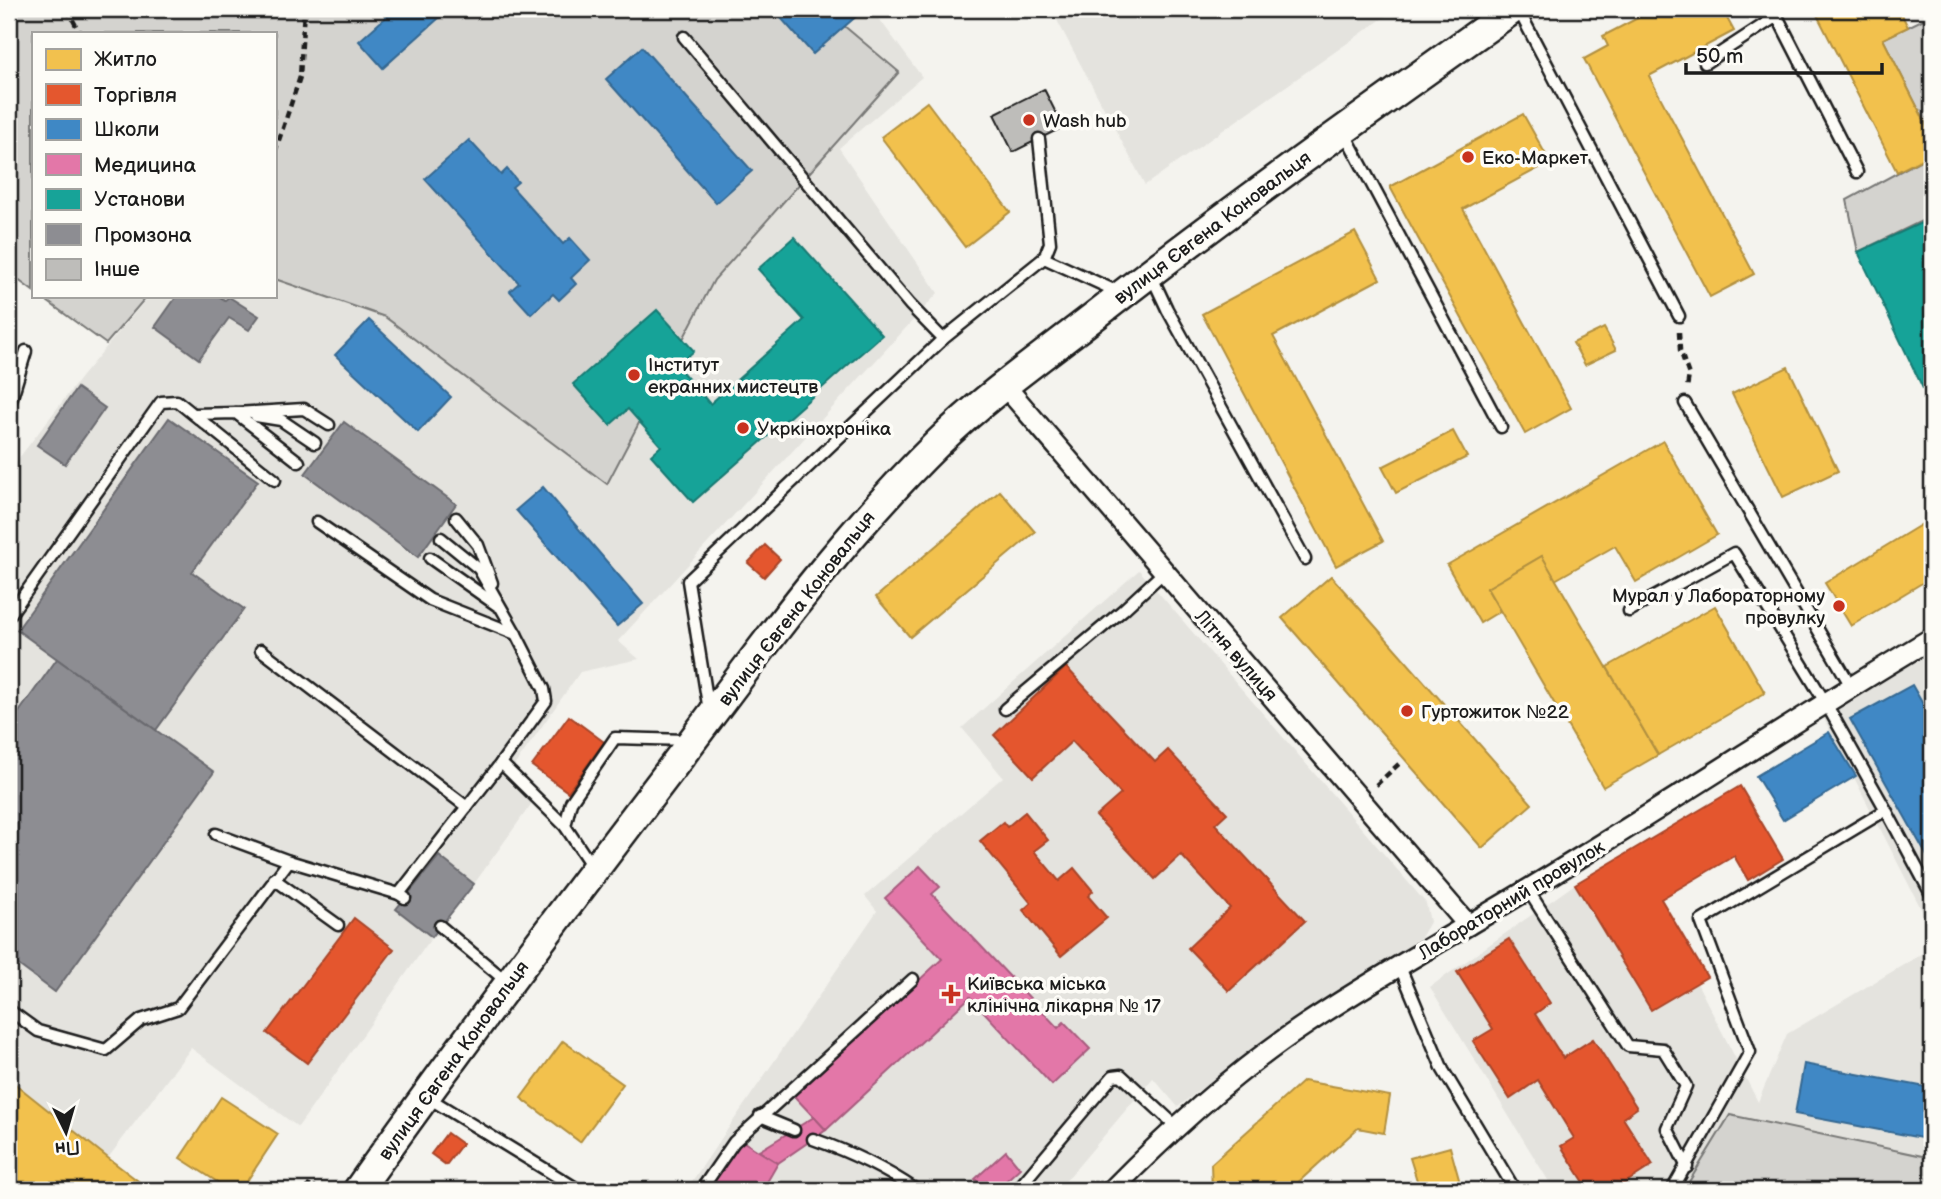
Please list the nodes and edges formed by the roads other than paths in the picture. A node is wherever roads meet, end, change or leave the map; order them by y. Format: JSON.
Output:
{"nodes":[{"id":1,"x":1513,"y":9,"type":"edge"},
{"id":2,"x":1518,"y":9,"type":"edge"},
{"id":3,"x":1776,"y":12,"type":"edge"},
{"id":4,"x":684,"y":37,"type":"dead end"},
{"id":5,"x":1705,"y":63,"type":"dead end"},
{"id":6,"x":1343,"y":130,"type":"junction"},
{"id":7,"x":1039,"y":139,"type":"dead end"},
{"id":8,"x":1857,"y":172,"type":"dead end"},
{"id":9,"x":1044,"y":258,"type":"junction"},
{"id":10,"x":1150,"y":273,"type":"junction"},
{"id":11,"x":1123,"y":294,"type":"junction"},
{"id":12,"x":1679,"y":316,"type":"road end"},
{"id":13,"x":943,"y":339,"type":"junction"},
{"id":14,"x":26,"y":351,"type":"dead end"},
{"id":15,"x":1006,"y":386,"type":"junction"},
{"id":16,"x":1685,"y":403,"type":"road end"},
{"id":17,"x":9,"y":407,"type":"edge"},
{"id":18,"x":236,"y":413,"type":"junction"},
{"id":19,"x":194,"y":414,"type":"junction"},
{"id":20,"x":329,"y":425,"type":"dead end"},
{"id":21,"x":1501,"y":427,"type":"dead end"},
{"id":22,"x":315,"y":443,"type":"dead end"},
{"id":23,"x":299,"y":462,"type":"dead end"},
{"id":24,"x":275,"y":480,"type":"dead end"},
{"id":25,"x":456,"y":518,"type":"dead end"},
{"id":26,"x":317,"y":522,"type":"dead end"},
{"id":27,"x":441,"y":538,"type":"dead end"},
{"id":28,"x":430,"y":558,"type":"dead end"},
{"id":29,"x":1305,"y":559,"type":"dead end"},
{"id":30,"x":1165,"y":571,"type":"junction"},
{"id":31,"x":502,"y":609,"type":"junction"},
{"id":32,"x":1629,"y":611,"type":"dead end"},
{"id":33,"x":9,"y":616,"type":"edge"},
{"id":34,"x":516,"y":634,"type":"junction"},
{"id":35,"x":1932,"y":638,"type":"edge"},
{"id":36,"x":261,"y":650,"type":"dead end"},
{"id":37,"x":1851,"y":686,"type":"junction"},
{"id":38,"x":1825,"y":702,"type":"junction"},
{"id":39,"x":1004,"y":709,"type":"dead end"},
{"id":40,"x":710,"y":718,"type":"junction"},
{"id":41,"x":693,"y":740,"type":"junction"},
{"id":42,"x":501,"y":763,"type":"junction"},
{"id":43,"x":467,"y":807,"type":"junction"},
{"id":44,"x":1886,"y":810,"type":"junction"},
{"id":45,"x":565,"y":826,"type":"junction"},
{"id":46,"x":216,"y":834,"type":"dead end"},
{"id":47,"x":289,"y":861,"type":"junction"},
{"id":48,"x":594,"y":870,"type":"junction"},
{"id":49,"x":274,"y":879,"type":"junction"},
{"id":50,"x":1528,"y":890,"type":"junction"},
{"id":51,"x":1932,"y":896,"type":"edge"},
{"id":52,"x":338,"y":925,"type":"dead end"},
{"id":53,"x":1468,"y":925,"type":"junction"},
{"id":54,"x":440,"y":926,"type":"dead end"},
{"id":55,"x":1399,"y":967,"type":"junction"},
{"id":56,"x":913,"y":979,"type":"dead end"},
{"id":57,"x":509,"y":984,"type":"junction"},
{"id":58,"x":9,"y":1010,"type":"edge"},
{"id":59,"x":424,"y":1096,"type":"junction"},
{"id":60,"x":760,"y":1116,"type":"junction"},
{"id":61,"x":1176,"y":1126,"type":"junction"},
{"id":62,"x":794,"y":1130,"type":"dead end"},
{"id":63,"x":813,"y":1139,"type":"dead end"},
{"id":64,"x":1687,"y":1167,"type":"junction"},
{"id":65,"x":358,"y":1190,"type":"edge"},
{"id":66,"x":579,"y":1190,"type":"edge"},
{"id":67,"x":701,"y":1190,"type":"edge"},
{"id":68,"x":916,"y":1190,"type":"edge"},
{"id":69,"x":1017,"y":1190,"type":"edge"},
{"id":70,"x":1112,"y":1190,"type":"edge"},
{"id":71,"x":1515,"y":1190,"type":"edge"},
{"id":72,"x":1672,"y":1190,"type":"edge"}],
"edges":[{"from":1,"to":6,"type":"main road","name":"вулиця Євгена Коновальця"},
{"from":2,"to":12,"type":"lane"},
{"from":3,"to":5,"type":"lane"},
{"from":3,"to":8,"type":"lane"},
{"from":4,"to":13,"type":"lane"},
{"from":6,"to":10,"type":"main road","name":"вулиця Євгена Коновальця"},
{"from":6,"to":21,"type":"lane"},
{"from":7,"to":9,"type":"lane"},
{"from":9,"to":11,"type":"lane"},
{"from":9,"to":13,"type":"lane"},
{"from":10,"to":11,"type":"main road","name":"вулиця Євгена Коновальця"},
{"from":10,"to":29,"type":"lane"},
{"from":11,"to":15,"type":"main road","name":"вулиця Євгена Коновальця"},
{"from":13,"to":40,"type":"lane"},
{"from":14,"to":17,"type":"lane"},
{"from":15,"to":30,"type":"street","name":"Літня вулиця"},
{"from":15,"to":40,"type":"main road","name":"вулиця Євгена Коновальця"},
{"from":16,"to":37,"type":"lane"},
{"from":18,"to":19,"type":"lane"},
{"from":18,"to":20,"type":"lane"},
{"from":18,"to":22,"type":"lane"},
{"from":18,"to":23,"type":"lane"},
{"from":19,"to":24,"type":"lane"},
{"from":19,"to":33,"type":"lane"},
{"from":25,"to":31,"type":"lane"},
{"from":26,"to":34,"type":"lane"},
{"from":27,"to":31,"type":"lane"},
{"from":28,"to":31,"type":"lane"},
{"from":30,"to":39,"type":"lane"},
{"from":30,"to":53,"type":"street","name":"Літня вулиця"},
{"from":31,"to":34,"type":"lane"},
{"from":32,"to":38,"type":"lane"},
{"from":34,"to":42,"type":"lane"},
{"from":35,"to":37,"type":"street","name":"Лабораторний провулок"},
{"from":36,"to":43,"type":"lane"},
{"from":37,"to":38,"type":"street","name":"Лабораторний провулок"},
{"from":38,"to":44,"type":"lane"},
{"from":38,"to":50,"type":"street","name":"Лабораторний провулок"},
{"from":40,"to":41,"type":"main road","name":"вулиця Євгена Коновальця"},
{"from":41,"to":45,"type":"lane"},
{"from":41,"to":48,"type":"main road","name":"вулиця Євгена Коновальця"},
{"from":42,"to":43,"type":"lane"},
{"from":42,"to":45,"type":"lane"},
{"from":43,"to":47,"type":"lane"},
{"from":44,"to":51,"type":"lane"},
{"from":44,"to":64,"type":"lane"},
{"from":45,"to":48,"type":"lane"},
{"from":46,"to":47,"type":"lane"},
{"from":47,"to":49,"type":"lane"},
{"from":48,"to":57,"type":"main road","name":"вулиця Євгена Коновальця"},
{"from":49,"to":52,"type":"lane"},
{"from":49,"to":58,"type":"lane"},
{"from":50,"to":53,"type":"street","name":"Лабораторний провулок"},
{"from":50,"to":64,"type":"lane"},
{"from":53,"to":55,"type":"street","name":"Лабораторний провулок"},
{"from":54,"to":57,"type":"lane"},
{"from":55,"to":61,"type":"street","name":"Лабораторний провулок"},
{"from":55,"to":71,"type":"lane"},
{"from":56,"to":60,"type":"lane"},
{"from":57,"to":59,"type":"main road","name":"вулиця Євгена Коновальця"},
{"from":59,"to":65,"type":"main road","name":"вулиця Євгена Коновальця"},
{"from":59,"to":66,"type":"lane"},
{"from":60,"to":62,"type":"lane"},
{"from":60,"to":67,"type":"lane"},
{"from":61,"to":69,"type":"lane"},
{"from":61,"to":70,"type":"street","name":"Лабораторний провулок"},
{"from":63,"to":68,"type":"lane"},
{"from":64,"to":72,"type":"lane"}]}
